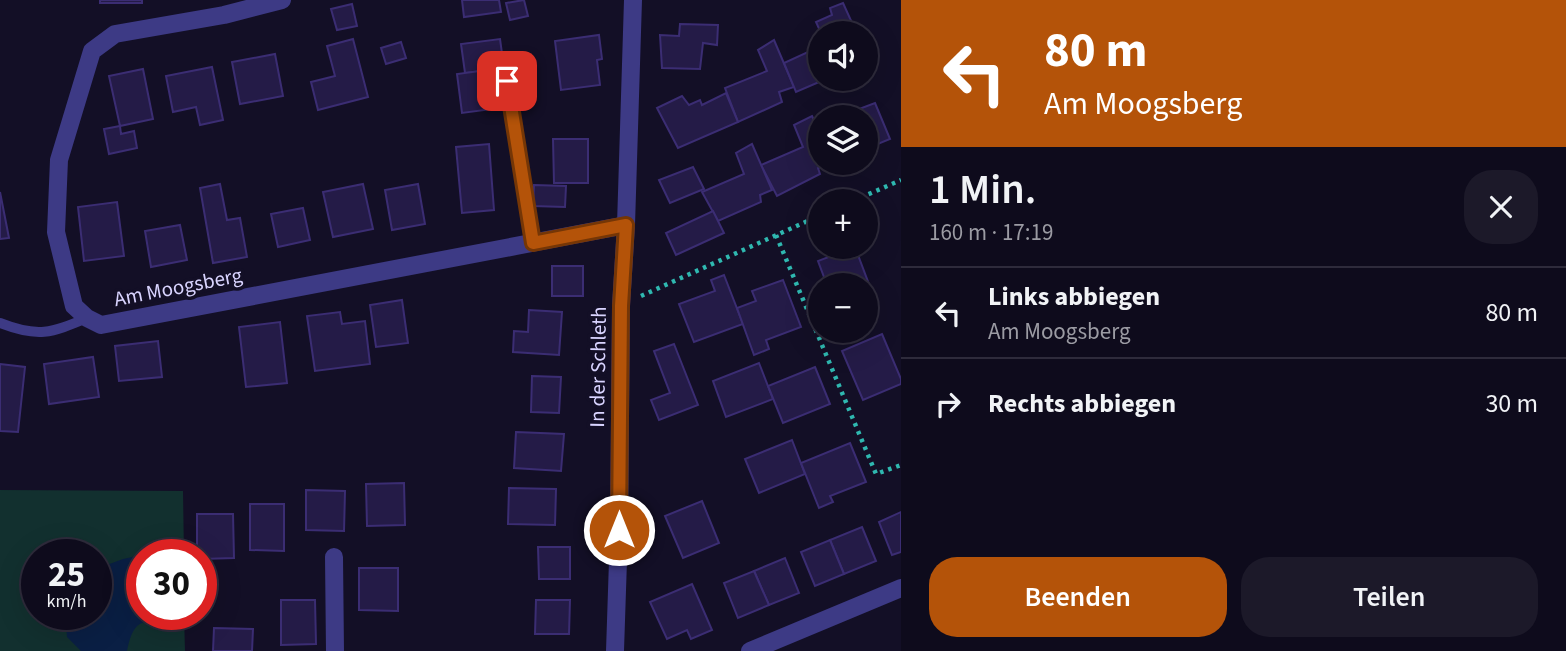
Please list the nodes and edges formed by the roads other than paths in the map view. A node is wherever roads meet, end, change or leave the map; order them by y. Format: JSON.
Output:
{"nodes":[{"id":1,"x":282,"y":0,"type":"edge"},
{"id":2,"x":633,"y":0,"type":"edge"},
{"id":3,"x":507,"y":81,"type":"dead end"},
{"id":4,"x":626,"y":225,"type":"junction"},
{"id":5,"x":533,"y":243,"type":"junction"},
{"id":6,"x":87,"y":318,"type":"junction"},
{"id":7,"x":0,"y":323,"type":"edge"},
{"id":8,"x":334,"y":557,"type":"dead end"},
{"id":9,"x":901,"y":588,"type":"edge"},
{"id":10,"x":335,"y":651,"type":"edge"},
{"id":11,"x":615,"y":651,"type":"edge"},
{"id":12,"x":750,"y":651,"type":"edge"}],
"edges":[{"from":1,"to":6,"type":"street","name":"Am Moogsberg"},
{"from":2,"to":4,"type":"street","name":"In der Schleth"},
{"from":3,"to":5,"type":"lane"},
{"from":4,"to":5,"type":"street","name":"Am Moogsberg"},
{"from":4,"to":11,"type":"street","name":"In der Schleth"},
{"from":5,"to":6,"type":"street","name":"Am Moogsberg"},
{"from":6,"to":7,"type":"lane"},
{"from":8,"to":10,"type":"street"},
{"from":9,"to":12,"type":"street"}]}
